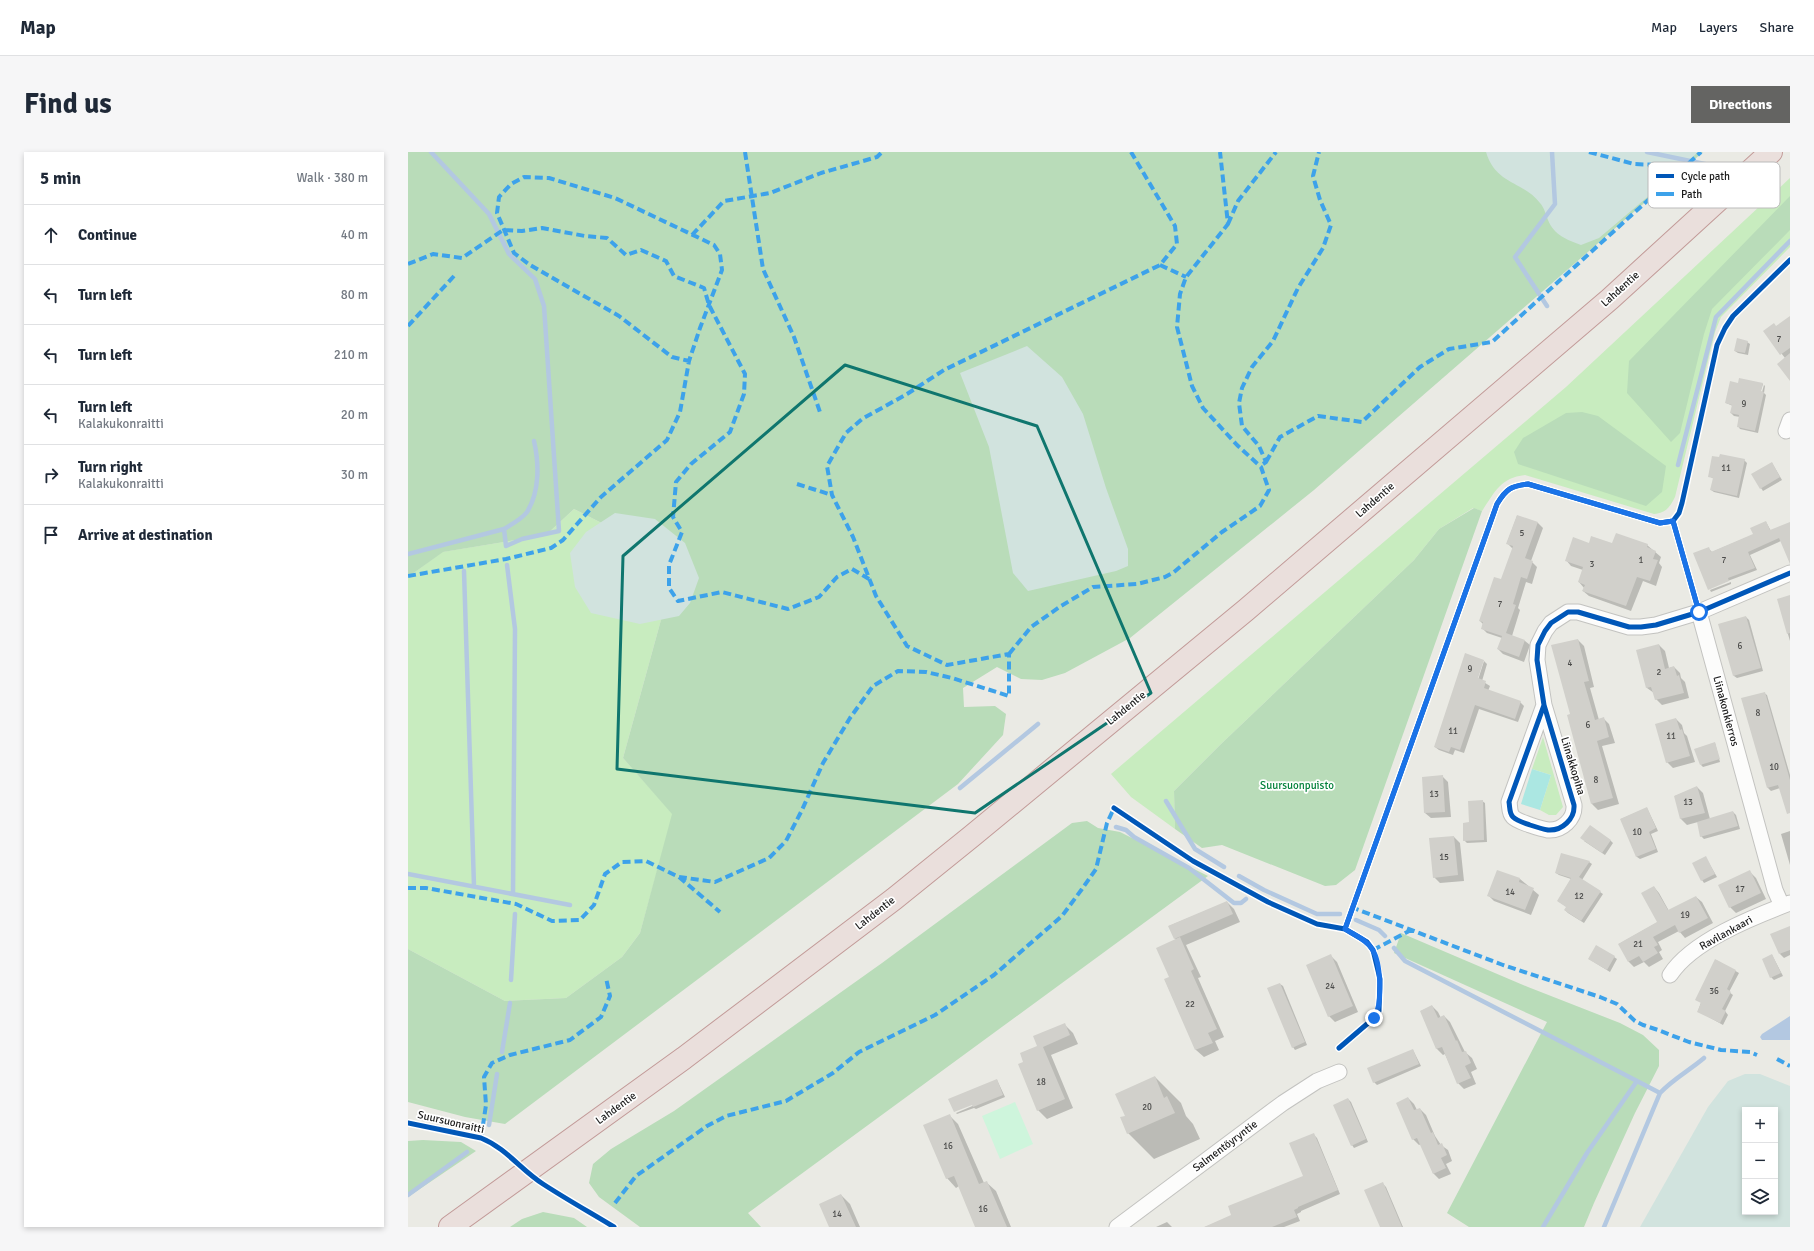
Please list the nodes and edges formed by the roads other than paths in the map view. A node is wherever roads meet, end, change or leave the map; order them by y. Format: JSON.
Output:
{"nodes":[{"id":1,"x":1771,"y":152,"type":"edge"},
{"id":2,"x":1760,"y":162,"type":"edge"},
{"id":3,"x":1710,"y":208,"type":"edge"},
{"id":4,"x":1790,"y":573,"type":"edge"},
{"id":5,"x":1699,"y":612,"type":"junction"},
{"id":6,"x":1544,"y":705,"type":"junction"},
{"id":7,"x":1786,"y":904,"type":"edge"},
{"id":8,"x":1670,"y":975,"type":"dead end"},
{"id":9,"x":1339,"y":1072,"type":"dead end"},
{"id":10,"x":450,"y":1227,"type":"edge"},
{"id":11,"x":1117,"y":1227,"type":"edge"}],
"edges":[{"from":1,"to":2,"type":"highway","name":"Lahdentie"},
{"from":3,"to":10,"type":"highway","name":"Lahdentie"},
{"from":4,"to":5,"type":"street"},
{"from":5,"to":6,"type":"street","name":"Liinakkopiha"},
{"from":5,"to":7,"type":"street","name":"Liinakonkierros"},
{"from":6,"to":6,"type":"street","name":"Liinakkopiha"},
{"from":7,"to":8,"type":"street","name":"Ravilankaari"},
{"from":9,"to":11,"type":"street","name":"Salmentöyryntie"}]}
